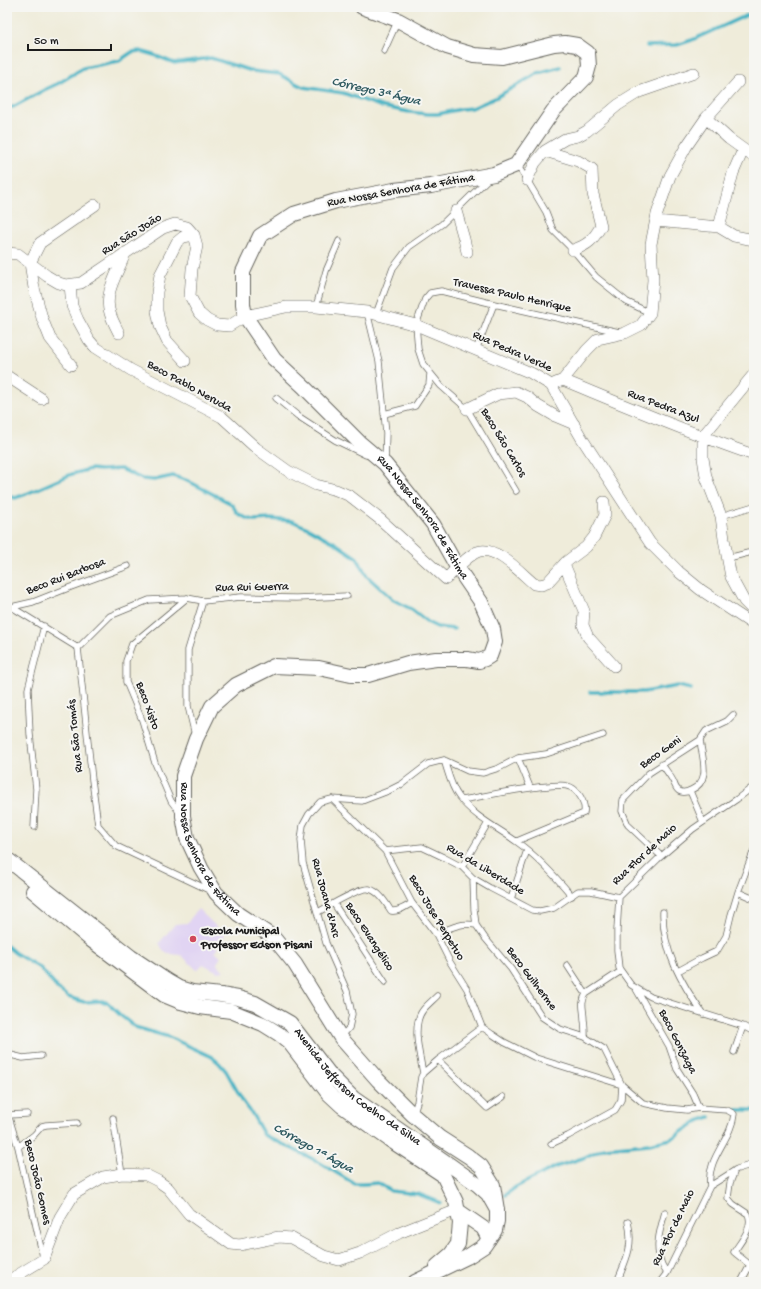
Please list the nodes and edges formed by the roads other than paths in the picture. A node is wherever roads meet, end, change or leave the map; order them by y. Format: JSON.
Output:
{"nodes":[{"id":1,"x":362,"y":7,"type":"edge"},
{"id":2,"x":398,"y":20,"type":"junction"},
{"id":3,"x":384,"y":51,"type":"dead end"},
{"id":4,"x":694,"y":73,"type":"dead end"},
{"id":5,"x":738,"y":82,"type":"dead end"},
{"id":6,"x":706,"y":118,"type":"junction"},
{"id":7,"x":743,"y":150,"type":"junction"},
{"id":8,"x":545,"y":151,"type":"junction"},
{"id":9,"x":754,"y":157,"type":"edge"},
{"id":10,"x":516,"y":165,"type":"junction"},
{"id":11,"x":494,"y":174,"type":"junction"},
{"id":12,"x":528,"y":180,"type":"junction"},
{"id":13,"x":95,"y":205,"type":"dead end"},
{"id":14,"x":456,"y":211,"type":"junction"},
{"id":15,"x":656,"y":221,"type":"junction"},
{"id":16,"x":719,"y":227,"type":"junction"},
{"id":17,"x":194,"y":234,"type":"junction"},
{"id":18,"x":754,"y":240,"type":"edge"},
{"id":19,"x":339,"y":241,"type":"dead end"},
{"id":20,"x":573,"y":250,"type":"junction"},
{"id":21,"x":467,"y":252,"type":"dead end"},
{"id":22,"x":7,"y":253,"type":"edge"},
{"id":23,"x":126,"y":253,"type":"junction"},
{"id":24,"x":30,"y":263,"type":"junction"},
{"id":25,"x":70,"y":285,"type":"junction"},
{"id":26,"x":494,"y":304,"type":"junction"},
{"id":27,"x":316,"y":307,"type":"junction"},
{"id":28,"x":371,"y":313,"type":"junction"},
{"id":29,"x":650,"y":313,"type":"junction"},
{"id":30,"x":245,"y":316,"type":"junction"},
{"id":31,"x":416,"y":325,"type":"junction"},
{"id":32,"x":119,"y":333,"type":"dead end"},
{"id":33,"x":625,"y":333,"type":"junction"},
{"id":34,"x":476,"y":350,"type":"junction"},
{"id":35,"x":185,"y":361,"type":"dead end"},
{"id":36,"x":71,"y":365,"type":"dead end"},
{"id":37,"x":430,"y":374,"type":"junction"},
{"id":38,"x":754,"y":374,"type":"edge"},
{"id":39,"x":7,"y":376,"type":"edge"},
{"id":40,"x":563,"y":380,"type":"junction"},
{"id":41,"x":551,"y":384,"type":"junction"},
{"id":42,"x":276,"y":398,"type":"dead end"},
{"id":43,"x":42,"y":399,"type":"dead end"},
{"id":44,"x":467,"y":409,"type":"junction"},
{"id":45,"x":384,"y":414,"type":"junction"},
{"id":46,"x":574,"y":424,"type":"junction"},
{"id":47,"x":702,"y":436,"type":"junction"},
{"id":48,"x":754,"y":455,"type":"edge"},
{"id":49,"x":385,"y":464,"type":"junction"},
{"id":50,"x":516,"y":491,"type":"dead end"},
{"id":51,"x":604,"y":502,"type":"dead end"},
{"id":52,"x":754,"y":506,"type":"edge"},
{"id":53,"x":721,"y":516,"type":"junction"},
{"id":54,"x":748,"y":553,"type":"dead end"},
{"id":55,"x":728,"y":558,"type":"junction"},
{"id":56,"x":564,"y":564,"type":"junction"},
{"id":57,"x":128,"y":566,"type":"dead end"},
{"id":58,"x":457,"y":567,"type":"junction"},
{"id":59,"x":347,"y":596,"type":"dead end"},
{"id":60,"x":187,"y":598,"type":"junction"},
{"id":61,"x":203,"y":601,"type":"junction"},
{"id":62,"x":9,"y":606,"type":"edge"},
{"id":63,"x":754,"y":612,"type":"edge"},
{"id":64,"x":754,"y":625,"type":"edge"},
{"id":65,"x":44,"y":626,"type":"junction"},
{"id":66,"x":78,"y":648,"type":"junction"},
{"id":67,"x":614,"y":666,"type":"dead end"},
{"id":68,"x":733,"y":715,"type":"dead end"},
{"id":69,"x":603,"y":735,"type":"dead end"},
{"id":70,"x":196,"y":739,"type":"junction"},
{"id":71,"x":700,"y":740,"type":"junction"},
{"id":72,"x":518,"y":758,"type":"junction"},
{"id":73,"x":444,"y":760,"type":"junction"},
{"id":74,"x":662,"y":764,"type":"junction"},
{"id":75,"x":754,"y":786,"type":"edge"},
{"id":76,"x":530,"y":787,"type":"junction"},
{"id":77,"x":690,"y":790,"type":"junction"},
{"id":78,"x":332,"y":799,"type":"junction"},
{"id":79,"x":462,"y":800,"type":"junction"},
{"id":80,"x":183,"y":816,"type":"junction"},
{"id":81,"x":703,"y":822,"type":"junction"},
{"id":82,"x":488,"y":823,"type":"junction"},
{"id":83,"x":34,"y":827,"type":"dead end"},
{"id":84,"x":517,"y":841,"type":"junction"},
{"id":85,"x":527,"y":850,"type":"junction"},
{"id":86,"x":754,"y":850,"type":"edge"},
{"id":87,"x":385,"y":851,"type":"junction"},
{"id":88,"x":662,"y":856,"type":"junction"},
{"id":89,"x":7,"y":859,"type":"edge"},
{"id":90,"x":462,"y":867,"type":"junction"},
{"id":91,"x":7,"y":872,"type":"edge"},
{"id":92,"x":473,"y":878,"type":"junction"},
{"id":93,"x":738,"y":892,"type":"junction"},
{"id":94,"x":216,"y":893,"type":"junction"},
{"id":95,"x":572,"y":896,"type":"junction"},
{"id":96,"x":619,"y":897,"type":"junction"},
{"id":97,"x":511,"y":899,"type":"junction"},
{"id":98,"x":754,"y":900,"type":"edge"},
{"id":99,"x":412,"y":903,"type":"junction"},
{"id":100,"x":334,"y":904,"type":"junction"},
{"id":101,"x":318,"y":912,"type":"junction"},
{"id":102,"x":663,"y":912,"type":"dead end"},
{"id":103,"x":476,"y":925,"type":"junction"},
{"id":104,"x":436,"y":934,"type":"junction"},
{"id":105,"x":567,"y":965,"type":"dead end"},
{"id":106,"x":621,"y":971,"type":"junction"},
{"id":107,"x":678,"y":971,"type":"junction"},
{"id":108,"x":385,"y":982,"type":"dead end"},
{"id":109,"x":635,"y":987,"type":"junction"},
{"id":110,"x":586,"y":994,"type":"junction"},
{"id":111,"x":437,"y":996,"type":"dead end"},
{"id":112,"x":704,"y":1014,"type":"junction"},
{"id":113,"x":743,"y":1026,"type":"junction"},
{"id":114,"x":482,"y":1027,"type":"junction"},
{"id":115,"x":754,"y":1031,"type":"edge"},
{"id":116,"x":585,"y":1036,"type":"junction"},
{"id":117,"x":341,"y":1038,"type":"junction"},
{"id":118,"x":734,"y":1052,"type":"dead end"},
{"id":119,"x":7,"y":1054,"type":"edge"},
{"id":120,"x":41,"y":1056,"type":"dead end"},
{"id":121,"x":438,"y":1060,"type":"junction"},
{"id":122,"x":423,"y":1074,"type":"junction"},
{"id":123,"x":622,"y":1085,"type":"junction"},
{"id":124,"x":503,"y":1098,"type":"dead end"},
{"id":125,"x":699,"y":1108,"type":"junction"},
{"id":126,"x":8,"y":1113,"type":"edge"},
{"id":127,"x":27,"y":1114,"type":"dead end"},
{"id":128,"x":413,"y":1115,"type":"junction"},
{"id":129,"x":113,"y":1118,"type":"dead end"},
{"id":130,"x":77,"y":1122,"type":"dead end"},
{"id":131,"x":9,"y":1124,"type":"edge"},
{"id":132,"x":448,"y":1144,"type":"junction"},
{"id":133,"x":551,"y":1144,"type":"dead end"},
{"id":134,"x":18,"y":1147,"type":"junction"},
{"id":135,"x":754,"y":1164,"type":"edge"},
{"id":136,"x":735,"y":1170,"type":"junction"},
{"id":137,"x":451,"y":1171,"type":"junction"},
{"id":138,"x":122,"y":1174,"type":"junction"},
{"id":139,"x":710,"y":1186,"type":"junction"},
{"id":140,"x":456,"y":1206,"type":"junction"},
{"id":141,"x":496,"y":1210,"type":"junction"},
{"id":142,"x":665,"y":1212,"type":"dead end"},
{"id":143,"x":628,"y":1222,"type":"dead end"},
{"id":144,"x":489,"y":1239,"type":"junction"},
{"id":145,"x":458,"y":1244,"type":"junction"},
{"id":146,"x":467,"y":1257,"type":"junction"},
{"id":147,"x":44,"y":1260,"type":"junction"},
{"id":148,"x":752,"y":1262,"type":"edge"},
{"id":149,"x":667,"y":1273,"type":"junction"},
{"id":150,"x":9,"y":1282,"type":"edge"},
{"id":151,"x":414,"y":1282,"type":"edge"},
{"id":152,"x":617,"y":1282,"type":"edge"},
{"id":153,"x":660,"y":1282,"type":"edge"},
{"id":154,"x":741,"y":1282,"type":"edge"}],
"edges":[{"from":1,"to":2,"type":"street"},
{"from":2,"to":3,"type":"lane"},
{"from":2,"to":10,"type":"street"},
{"from":4,"to":8,"type":"street"},
{"from":5,"to":6,"type":"street"},
{"from":6,"to":7,"type":"street"},
{"from":6,"to":15,"type":"street"},
{"from":7,"to":9,"type":"street"},
{"from":7,"to":16,"type":"street"},
{"from":8,"to":12,"type":"street"},
{"from":8,"to":20,"type":"street"},
{"from":10,"to":11,"type":"street","name":"Rua Nossa Senhora de Fátima"},
{"from":10,"to":12,"type":"lane"},
{"from":11,"to":14,"type":"lane"},
{"from":11,"to":30,"type":"street","name":"Rua Nossa Senhora de Fátima"},
{"from":12,"to":20,"type":"lane"},
{"from":13,"to":24,"type":"street"},
{"from":14,"to":21,"type":"street"},
{"from":14,"to":28,"type":"lane"},
{"from":15,"to":16,"type":"street"},
{"from":15,"to":29,"type":"street"},
{"from":16,"to":18,"type":"street"},
{"from":17,"to":23,"type":"street","name":"Rua São João"},
{"from":17,"to":30,"type":"street"},
{"from":17,"to":35,"type":"street"},
{"from":19,"to":27,"type":"lane"},
{"from":20,"to":29,"type":"lane"},
{"from":22,"to":24,"type":"street"},
{"from":23,"to":25,"type":"street","name":"Rua São João"},
{"from":23,"to":32,"type":"street"},
{"from":24,"to":25,"type":"street"},
{"from":24,"to":36,"type":"street"},
{"from":25,"to":58,"type":"street","name":"Beco Pablo Neruda"},
{"from":26,"to":31,"type":"lane","name":"Travessa Paulo Henrique"},
{"from":26,"to":33,"type":"lane","name":"Travessa Paulo Henrique"},
{"from":26,"to":34,"type":"lane"},
{"from":27,"to":28,"type":"street","name":"Rua Pedra Verde"},
{"from":27,"to":30,"type":"street","name":"Rua Pedra Verde"},
{"from":28,"to":31,"type":"street","name":"Rua Pedra Verde"},
{"from":28,"to":45,"type":"lane"},
{"from":29,"to":33,"type":"street"},
{"from":30,"to":49,"type":"street","name":"Rua Nossa Senhora de Fátima"},
{"from":31,"to":34,"type":"street","name":"Rua Pedra Verde"},
{"from":31,"to":37,"type":"lane","name":"Beco São Carlos"},
{"from":33,"to":40,"type":"street"},
{"from":34,"to":41,"type":"street","name":"Rua Pedra Verde"},
{"from":37,"to":44,"type":"lane","name":"Beco São Carlos"},
{"from":37,"to":45,"type":"lane"},
{"from":38,"to":47,"type":"street"},
{"from":39,"to":43,"type":"street"},
{"from":40,"to":41,"type":"street"},
{"from":40,"to":47,"type":"street","name":"Rua Pedra Azul"},
{"from":41,"to":46,"type":"street","name":"Rua Pedra Verde"},
{"from":42,"to":49,"type":"lane"},
{"from":44,"to":46,"type":"street","name":"Beco São Carlos"},
{"from":44,"to":50,"type":"lane","name":"Beco São Carlos"},
{"from":45,"to":49,"type":"lane"},
{"from":46,"to":64,"type":"street","name":"Rua Pedra Verde"},
{"from":47,"to":48,"type":"street","name":"Rua Pedra Azul"},
{"from":47,"to":53,"type":"street"},
{"from":49,"to":58,"type":"street","name":"Rua Nossa Senhora de Fátima"},
{"from":51,"to":56,"type":"street"},
{"from":52,"to":53,"type":"lane"},
{"from":53,"to":55,"type":"street"},
{"from":54,"to":55,"type":"lane"},
{"from":55,"to":63,"type":"street"},
{"from":56,"to":58,"type":"street"},
{"from":56,"to":67,"type":"street"},
{"from":57,"to":62,"type":"lane","name":"Beco Rui Barbosa"},
{"from":58,"to":70,"type":"street","name":"Rua Nossa Senhora de Fátima"},
{"from":59,"to":61,"type":"lane","name":"Rua Rui Guerra"},
{"from":60,"to":61,"type":"lane"},
{"from":60,"to":66,"type":"lane"},
{"from":60,"to":80,"type":"lane","name":"Beco Xisto"},
{"from":61,"to":70,"type":"lane","name":"Rua Rui Guerra"},
{"from":62,"to":65,"type":"lane"},
{"from":65,"to":66,"type":"lane"},
{"from":65,"to":83,"type":"lane"},
{"from":66,"to":94,"type":"lane","name":"Rua São Tomás"},
{"from":68,"to":71,"type":"lane","name":"Beco Geni"},
{"from":69,"to":72,"type":"lane"},
{"from":70,"to":80,"type":"street","name":"Rua Nossa Senhora de Fátima"},
{"from":71,"to":74,"type":"lane","name":"Beco Geni"},
{"from":71,"to":77,"type":"lane"},
{"from":72,"to":73,"type":"lane"},
{"from":72,"to":76,"type":"lane"},
{"from":73,"to":78,"type":"lane"},
{"from":73,"to":79,"type":"lane"},
{"from":74,"to":77,"type":"lane"},
{"from":74,"to":88,"type":"lane","name":"Beco Geni"},
{"from":75,"to":81,"type":"lane","name":"Rua Flor de Maio"},
{"from":76,"to":79,"type":"lane"},
{"from":76,"to":84,"type":"lane"},
{"from":77,"to":81,"type":"lane"},
{"from":78,"to":87,"type":"lane"},
{"from":78,"to":101,"type":"lane","name":"Rua Joana d'Arc"},
{"from":79,"to":82,"type":"lane"},
{"from":80,"to":94,"type":"street","name":"Rua Nossa Senhora de Fátima"},
{"from":81,"to":88,"type":"lane","name":"Rua Flor de Maio"},
{"from":82,"to":84,"type":"lane"},
{"from":82,"to":90,"type":"lane"},
{"from":84,"to":85,"type":"lane"},
{"from":85,"to":95,"type":"lane"},
{"from":85,"to":97,"type":"lane"},
{"from":86,"to":93,"type":"lane"},
{"from":87,"to":90,"type":"lane","name":"Rua da Liberdade"},
{"from":87,"to":99,"type":"lane","name":"Beco Jose Perpetuo"},
{"from":88,"to":96,"type":"lane","name":"Rua Flor de Maio"},
{"from":89,"to":137,"type":"street","name":"Avenida Jefferson Coelho da Silva"},
{"from":90,"to":92,"type":"lane","name":"Rua da Liberdade"},
{"from":91,"to":137,"type":"street","name":"Avenida Jefferson Coelho da Silva"},
{"from":92,"to":97,"type":"lane","name":"Rua da Liberdade"},
{"from":92,"to":103,"type":"lane","name":"Beco Guilherme"},
{"from":93,"to":98,"type":"lane"},
{"from":93,"to":107,"type":"lane"},
{"from":94,"to":117,"type":"street","name":"Rua Nossa Senhora de Fátima"},
{"from":95,"to":96,"type":"lane","name":"Rua da Liberdade"},
{"from":95,"to":97,"type":"lane","name":"Rua da Liberdade"},
{"from":96,"to":106,"type":"lane","name":"Rua Flor de Maio"},
{"from":99,"to":100,"type":"lane"},
{"from":99,"to":104,"type":"lane","name":"Beco Jose Perpetuo"},
{"from":100,"to":101,"type":"lane"},
{"from":100,"to":108,"type":"lane","name":"Beco Evangélico"},
{"from":101,"to":117,"type":"lane","name":"Rua Joana d'Arc"},
{"from":102,"to":107,"type":"lane"},
{"from":103,"to":104,"type":"lane"},
{"from":103,"to":116,"type":"lane","name":"Beco Guilherme"},
{"from":104,"to":114,"type":"lane","name":"Beco Jose Perpetuo"},
{"from":105,"to":110,"type":"lane"},
{"from":106,"to":109,"type":"lane","name":"Rua Flor de Maio"},
{"from":106,"to":110,"type":"lane"},
{"from":107,"to":112,"type":"lane"},
{"from":109,"to":112,"type":"lane","name":"Rua Flor de Maio"},
{"from":109,"to":125,"type":"lane","name":"Beco Gonzaga"},
{"from":110,"to":116,"type":"lane"},
{"from":111,"to":122,"type":"lane"},
{"from":112,"to":113,"type":"lane","name":"Rua Flor de Maio"},
{"from":113,"to":115,"type":"lane","name":"Rua Flor de Maio"},
{"from":113,"to":118,"type":"lane"},
{"from":114,"to":121,"type":"lane"},
{"from":114,"to":123,"type":"lane"},
{"from":116,"to":123,"type":"lane","name":"Beco Guilherme"},
{"from":117,"to":128,"type":"street","name":"Rua Nossa Senhora de Fátima"},
{"from":119,"to":120,"type":"lane"},
{"from":121,"to":122,"type":"lane"},
{"from":121,"to":124,"type":"lane"},
{"from":122,"to":128,"type":"lane"},
{"from":123,"to":125,"type":"lane"},
{"from":123,"to":133,"type":"lane"},
{"from":125,"to":139,"type":"lane"},
{"from":126,"to":127,"type":"lane"},
{"from":126,"to":131,"type":"lane","name":"Beco João Gomes"},
{"from":128,"to":132,"type":"street","name":"Rua Nossa Senhora de Fátima"},
{"from":129,"to":138,"type":"lane"},
{"from":130,"to":134,"type":"lane"},
{"from":131,"to":134,"type":"lane","name":"Beco João Gomes"},
{"from":132,"to":137,"type":"street","name":"Rua Nossa Senhora de Fátima"},
{"from":132,"to":141,"type":"street","name":"Rua Nossa Senhora de Fátima"},
{"from":134,"to":147,"type":"lane","name":"Beco João Gomes"},
{"from":135,"to":136,"type":"lane","name":"Rua Flor de Maio"},
{"from":136,"to":139,"type":"lane","name":"Rua Flor de Maio"},
{"from":136,"to":148,"type":"lane"},
{"from":137,"to":140,"type":"street","name":"Avenida Jefferson Coelho da Silva"},
{"from":137,"to":141,"type":"street","name":"Avenida Jefferson Coelho da Silva"},
{"from":138,"to":140,"type":"street"},
{"from":138,"to":147,"type":"street"},
{"from":139,"to":149,"type":"lane","name":"Rua Flor de Maio"},
{"from":140,"to":144,"type":"street"},
{"from":140,"to":145,"type":"street","name":"Avenida Jefferson Coelho da Silva"},
{"from":141,"to":144,"type":"street"},
{"from":142,"to":149,"type":"lane"},
{"from":143,"to":152,"type":"lane"},
{"from":144,"to":146,"type":"street"},
{"from":145,"to":146,"type":"street"},
{"from":145,"to":151,"type":"street"},
{"from":146,"to":151,"type":"street"},
{"from":147,"to":150,"type":"street"},
{"from":148,"to":154,"type":"lane"},
{"from":149,"to":153,"type":"lane","name":"Rua Flor de Maio"}]}
